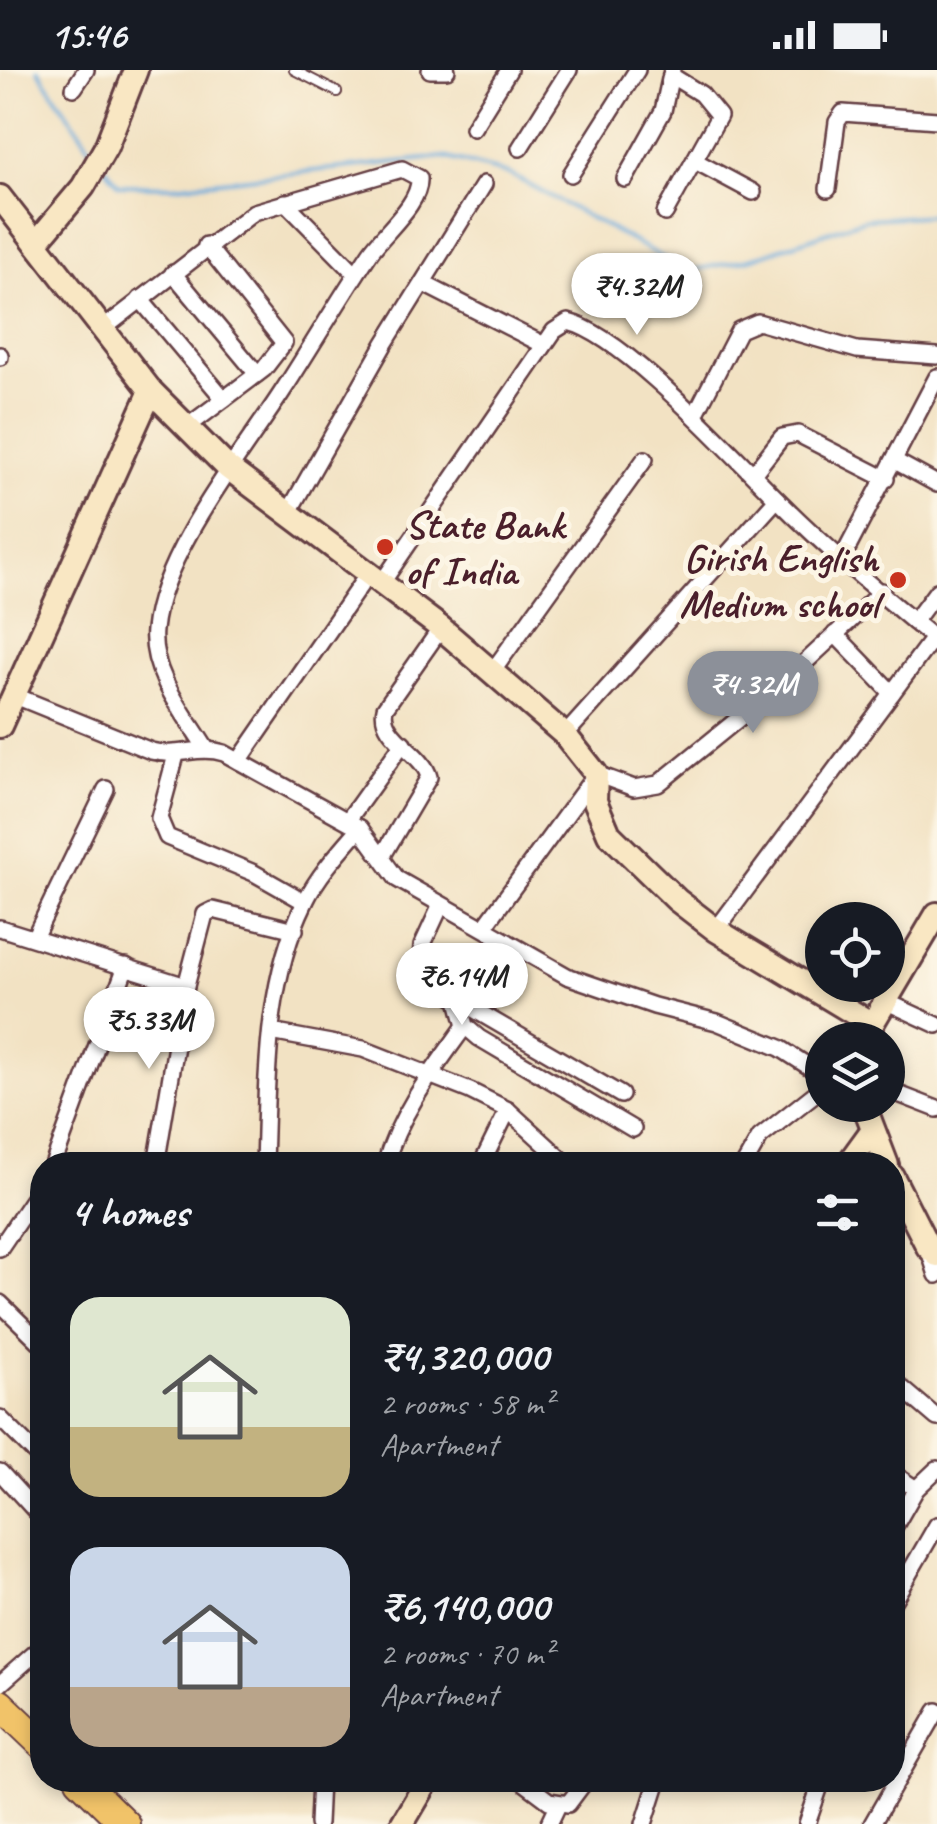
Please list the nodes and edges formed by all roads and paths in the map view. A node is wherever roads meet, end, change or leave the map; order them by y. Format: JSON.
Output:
{"nodes":[{"id":1,"x":86,"y":70,"type":"edge"},
{"id":2,"x":136,"y":70,"type":"edge"},
{"id":3,"x":294,"y":70,"type":"edge"},
{"id":4,"x":430,"y":70,"type":"edge"},
{"id":5,"x":447,"y":70,"type":"edge"},
{"id":6,"x":509,"y":70,"type":"edge"},
{"id":7,"x":569,"y":70,"type":"edge"},
{"id":8,"x":637,"y":70,"type":"edge"},
{"id":9,"x":672,"y":73,"type":"edge"},
{"id":10,"x":74,"y":88,"type":"dead end"},
{"id":11,"x":337,"y":92,"type":"dead end"},
{"id":12,"x":937,"y":120,"type":"edge"},
{"id":13,"x":473,"y":128,"type":"dead end"},
{"id":14,"x":520,"y":148,"type":"dead end"},
{"id":15,"x":697,"y":162,"type":"junction"},
{"id":16,"x":571,"y":174,"type":"dead end"},
{"id":17,"x":626,"y":180,"type":"dead end"},
{"id":18,"x":484,"y":184,"type":"dead end"},
{"id":19,"x":828,"y":189,"type":"dead end"},
{"id":20,"x":753,"y":192,"type":"dead end"},
{"id":21,"x":0,"y":197,"type":"edge"},
{"id":22,"x":284,"y":202,"type":"junction"},
{"id":23,"x":665,"y":213,"type":"dead end"},
{"id":24,"x":36,"y":243,"type":"junction"},
{"id":25,"x":206,"y":245,"type":"junction"},
{"id":26,"x":173,"y":273,"type":"junction"},
{"id":27,"x":356,"y":274,"type":"junction"},
{"id":28,"x":424,"y":284,"type":"junction"},
{"id":29,"x":140,"y":299,"type":"junction"},
{"id":30,"x":103,"y":329,"type":"junction"},
{"id":31,"x":544,"y":346,"type":"junction"},
{"id":32,"x":937,"y":356,"type":"edge"},
{"id":33,"x":260,"y":372,"type":"junction"},
{"id":34,"x":937,"y":377,"type":"edge"},
{"id":35,"x":284,"y":389,"type":"junction"},
{"id":36,"x":152,"y":391,"type":"junction"},
{"id":37,"x":224,"y":399,"type":"junction"},
{"id":38,"x":695,"y":416,"type":"junction"},
{"id":39,"x":187,"y":426,"type":"junction"},
{"id":40,"x":645,"y":459,"type":"dead end"},
{"id":41,"x":895,"y":461,"type":"junction"},
{"id":42,"x":228,"y":468,"type":"junction"},
{"id":43,"x":754,"y":474,"type":"junction"},
{"id":44,"x":886,"y":478,"type":"junction"},
{"id":45,"x":937,"y":484,"type":"edge"},
{"id":46,"x":777,"y":499,"type":"junction"},
{"id":47,"x":287,"y":515,"type":"junction"},
{"id":48,"x":843,"y":557,"type":"junction"},
{"id":49,"x":374,"y":579,"type":"junction"},
{"id":50,"x":882,"y":591,"type":"junction"},
{"id":51,"x":937,"y":591,"type":"edge"},
{"id":52,"x":914,"y":622,"type":"junction"},
{"id":53,"x":441,"y":628,"type":"junction"},
{"id":54,"x":835,"y":634,"type":"junction"},
{"id":55,"x":935,"y":640,"type":"edge"},
{"id":56,"x":492,"y":672,"type":"junction"},
{"id":57,"x":892,"y":693,"type":"junction"},
{"id":58,"x":13,"y":695,"type":"junction"},
{"id":59,"x":0,"y":726,"type":"edge"},
{"id":60,"x":565,"y":735,"type":"junction"},
{"id":61,"x":403,"y":743,"type":"junction"},
{"id":62,"x":204,"y":747,"type":"junction"},
{"id":63,"x":176,"y":756,"type":"junction"},
{"id":64,"x":239,"y":761,"type":"junction"},
{"id":65,"x":596,"y":774,"type":"junction"},
{"id":66,"x":106,"y":789,"type":"dead end"},
{"id":67,"x":354,"y":824,"type":"junction"},
{"id":68,"x":382,"y":857,"type":"junction"},
{"id":69,"x":305,"y":902,"type":"junction"},
{"id":70,"x":441,"y":904,"type":"junction"},
{"id":71,"x":937,"y":914,"type":"edge"},
{"id":72,"x":485,"y":926,"type":"junction"},
{"id":73,"x":0,"y":928,"type":"edge"},
{"id":74,"x":294,"y":930,"type":"junction"},
{"id":75,"x":716,"y":930,"type":"junction"},
{"id":76,"x":34,"y":938,"type":"junction"},
{"id":77,"x":126,"y":966,"type":"junction"},
{"id":78,"x":905,"y":968,"type":"edge"},
{"id":79,"x":186,"y":986,"type":"junction"},
{"id":80,"x":458,"y":1000,"type":"junction"},
{"id":81,"x":887,"y":1002,"type":"edge"},
{"id":82,"x":855,"y":1022,"type":"edge"},
{"id":83,"x":937,"y":1024,"type":"edge"},
{"id":84,"x":464,"y":1026,"type":"junction"},
{"id":85,"x":271,"y":1032,"type":"junction"},
{"id":86,"x":805,"y":1064,"type":"edge"},
{"id":87,"x":428,"y":1078,"type":"junction"},
{"id":88,"x":621,"y":1095,"type":"dead end"},
{"id":89,"x":905,"y":1096,"type":"edge"},
{"id":90,"x":805,"y":1101,"type":"edge"},
{"id":91,"x":937,"y":1108,"type":"edge"},
{"id":92,"x":508,"y":1110,"type":"junction"},
{"id":93,"x":868,"y":1122,"type":"edge"},
{"id":94,"x":632,"y":1129,"type":"dead end"},
{"id":95,"x":871,"y":1132,"type":"junction"},
{"id":96,"x":58,"y":1152,"type":"edge"},
{"id":97,"x":158,"y":1152,"type":"edge"},
{"id":98,"x":265,"y":1152,"type":"edge"},
{"id":99,"x":389,"y":1152,"type":"edge"},
{"id":100,"x":487,"y":1152,"type":"edge"},
{"id":101,"x":554,"y":1152,"type":"edge"},
{"id":102,"x":751,"y":1152,"type":"edge"},
{"id":103,"x":856,"y":1152,"type":"edge"},
{"id":104,"x":881,"y":1152,"type":"edge"},
{"id":105,"x":905,"y":1200,"type":"edge"},
{"id":106,"x":30,"y":1210,"type":"edge"},
{"id":107,"x":0,"y":1248,"type":"edge"},
{"id":108,"x":932,"y":1251,"type":"edge"},
{"id":109,"x":937,"y":1275,"type":"edge"},
{"id":110,"x":0,"y":1303,"type":"edge"},
{"id":111,"x":30,"y":1332,"type":"edge"},
{"id":112,"x":905,"y":1391,"type":"edge"},
{"id":113,"x":0,"y":1418,"type":"edge"},
{"id":114,"x":937,"y":1418,"type":"edge"},
{"id":115,"x":30,"y":1448,"type":"edge"},
{"id":116,"x":937,"y":1470,"type":"edge"},
{"id":117,"x":0,"y":1472,"type":"edge"},
{"id":118,"x":905,"y":1482,"type":"edge"},
{"id":119,"x":916,"y":1489,"type":"junction"},
{"id":120,"x":30,"y":1505,"type":"edge"},
{"id":121,"x":905,"y":1508,"type":"edge"},
{"id":122,"x":937,"y":1525,"type":"edge"},
{"id":123,"x":905,"y":1580,"type":"edge"},
{"id":124,"x":30,"y":1658,"type":"edge"},
{"id":125,"x":0,"y":1684,"type":"edge"},
{"id":126,"x":0,"y":1704,"type":"edge"},
{"id":127,"x":937,"y":1710,"type":"edge"},
{"id":128,"x":30,"y":1733,"type":"edge"},
{"id":129,"x":905,"y":1766,"type":"edge"},
{"id":130,"x":93,"y":1792,"type":"edge"},
{"id":131,"x":319,"y":1792,"type":"edge"},
{"id":132,"x":420,"y":1792,"type":"edge"},
{"id":133,"x":539,"y":1792,"type":"edge"},
{"id":134,"x":577,"y":1792,"type":"edge"},
{"id":135,"x":654,"y":1792,"type":"edge"},
{"id":136,"x":818,"y":1792,"type":"edge"},
{"id":137,"x":890,"y":1792,"type":"edge"},
{"id":138,"x":558,"y":1805,"type":"junction"},
{"id":139,"x":126,"y":1824,"type":"edge"},
{"id":140,"x":318,"y":1824,"type":"edge"},
{"id":141,"x":402,"y":1824,"type":"edge"},
{"id":142,"x":548,"y":1824,"type":"edge"},
{"id":143,"x":644,"y":1824,"type":"edge"},
{"id":144,"x":807,"y":1824,"type":"edge"},
{"id":145,"x":872,"y":1824,"type":"edge"}],
"edges":[{"from":1,"to":10,"type":"street"},
{"from":2,"to":24,"type":"main road"},
{"from":3,"to":11,"type":"lane"},
{"from":4,"to":5,"type":"street"},
{"from":6,"to":13,"type":"street"},
{"from":7,"to":14,"type":"street"},
{"from":8,"to":16,"type":"street"},
{"from":9,"to":15,"type":"street"},
{"from":9,"to":17,"type":"street"},
{"from":12,"to":19,"type":"street"},
{"from":15,"to":20,"type":"street"},
{"from":15,"to":23,"type":"street"},
{"from":18,"to":28,"type":"street"},
{"from":21,"to":24,"type":"main road"},
{"from":22,"to":25,"type":"street"},
{"from":22,"to":27,"type":"street"},
{"from":22,"to":27,"type":"street"},
{"from":24,"to":30,"type":"main road"},
{"from":25,"to":26,"type":"street"},
{"from":25,"to":33,"type":"street"},
{"from":26,"to":29,"type":"street"},
{"from":26,"to":33,"type":"street"},
{"from":27,"to":35,"type":"street"},
{"from":28,"to":31,"type":"street"},
{"from":28,"to":47,"type":"street"},
{"from":29,"to":30,"type":"street"},
{"from":29,"to":37,"type":"street"},
{"from":30,"to":36,"type":"main road"},
{"from":31,"to":38,"type":"street"},
{"from":31,"to":49,"type":"street"},
{"from":32,"to":38,"type":"street"},
{"from":33,"to":35,"type":"street"},
{"from":33,"to":37,"type":"street"},
{"from":34,"to":41,"type":"street"},
{"from":35,"to":42,"type":"street"},
{"from":36,"to":39,"type":"main road"},
{"from":36,"to":58,"type":"main road"},
{"from":37,"to":39,"type":"street"},
{"from":38,"to":43,"type":"street"},
{"from":39,"to":42,"type":"main road"},
{"from":40,"to":56,"type":"street"},
{"from":41,"to":44,"type":"street"},
{"from":41,"to":45,"type":"street"},
{"from":42,"to":47,"type":"main road"},
{"from":42,"to":62,"type":"street"},
{"from":43,"to":44,"type":"street"},
{"from":43,"to":46,"type":"street"},
{"from":44,"to":48,"type":"street"},
{"from":46,"to":48,"type":"street"},
{"from":46,"to":60,"type":"street"},
{"from":47,"to":49,"type":"main road"},
{"from":48,"to":50,"type":"street"},
{"from":49,"to":53,"type":"main road"},
{"from":49,"to":64,"type":"street"},
{"from":50,"to":52,"type":"street"},
{"from":50,"to":54,"type":"street"},
{"from":51,"to":52,"type":"street"},
{"from":52,"to":55,"type":"street"},
{"from":53,"to":56,"type":"main road"},
{"from":53,"to":61,"type":"street"},
{"from":54,"to":57,"type":"street"},
{"from":54,"to":65,"type":"street"},
{"from":55,"to":57,"type":"street"},
{"from":56,"to":60,"type":"main road"},
{"from":57,"to":75,"type":"street"},
{"from":58,"to":59,"type":"main road"},
{"from":58,"to":63,"type":"street"},
{"from":60,"to":65,"type":"main road"},
{"from":61,"to":67,"type":"street"},
{"from":61,"to":68,"type":"street"},
{"from":62,"to":63,"type":"street"},
{"from":62,"to":64,"type":"street"},
{"from":63,"to":69,"type":"street"},
{"from":64,"to":67,"type":"street"},
{"from":65,"to":72,"type":"street"},
{"from":65,"to":75,"type":"main road"},
{"from":66,"to":76,"type":"street"},
{"from":67,"to":68,"type":"street"},
{"from":67,"to":69,"type":"street"},
{"from":68,"to":70,"type":"street"},
{"from":69,"to":74,"type":"street"},
{"from":70,"to":72,"type":"street"},
{"from":70,"to":80,"type":"street"},
{"from":71,"to":78,"type":"main road"},
{"from":72,"to":86,"type":"street"},
{"from":73,"to":76,"type":"street"},
{"from":74,"to":79,"type":"street"},
{"from":74,"to":85,"type":"street"},
{"from":75,"to":82,"type":"main road"},
{"from":76,"to":77,"type":"street"},
{"from":77,"to":79,"type":"street"},
{"from":77,"to":96,"type":"street"},
{"from":79,"to":97,"type":"street"},
{"from":80,"to":84,"type":"street"},
{"from":80,"to":88,"type":"street"},
{"from":81,"to":83,"type":"street"},
{"from":84,"to":87,"type":"street"},
{"from":84,"to":94,"type":"street"},
{"from":85,"to":87,"type":"street"},
{"from":85,"to":98,"type":"street"},
{"from":87,"to":92,"type":"street"},
{"from":87,"to":99,"type":"street"},
{"from":89,"to":91,"type":"street"},
{"from":90,"to":102,"type":"street"},
{"from":92,"to":100,"type":"street"},
{"from":92,"to":101,"type":"street"},
{"from":93,"to":95,"type":"main road"},
{"from":95,"to":103,"type":"main road"},
{"from":95,"to":104,"type":"main road"},
{"from":105,"to":108,"type":"main road"},
{"from":106,"to":107,"type":"street"},
{"from":108,"to":109,"type":"street"},
{"from":110,"to":111,"type":"street"},
{"from":112,"to":114,"type":"street"},
{"from":113,"to":115,"type":"street"},
{"from":116,"to":119,"type":"street"},
{"from":117,"to":120,"type":"street"},
{"from":118,"to":119,"type":"street"},
{"from":119,"to":121,"type":"street"},
{"from":122,"to":123,"type":"street"},
{"from":124,"to":125,"type":"street"},
{"from":126,"to":128,"type":"highway"},
{"from":127,"to":129,"type":"street"},
{"from":130,"to":139,"type":"highway"},
{"from":131,"to":140,"type":"street"},
{"from":132,"to":141,"type":"main road"},
{"from":133,"to":138,"type":"street"},
{"from":134,"to":138,"type":"street"},
{"from":135,"to":143,"type":"street"},
{"from":136,"to":144,"type":"street"},
{"from":137,"to":145,"type":"street"},
{"from":138,"to":142,"type":"street"}]}
